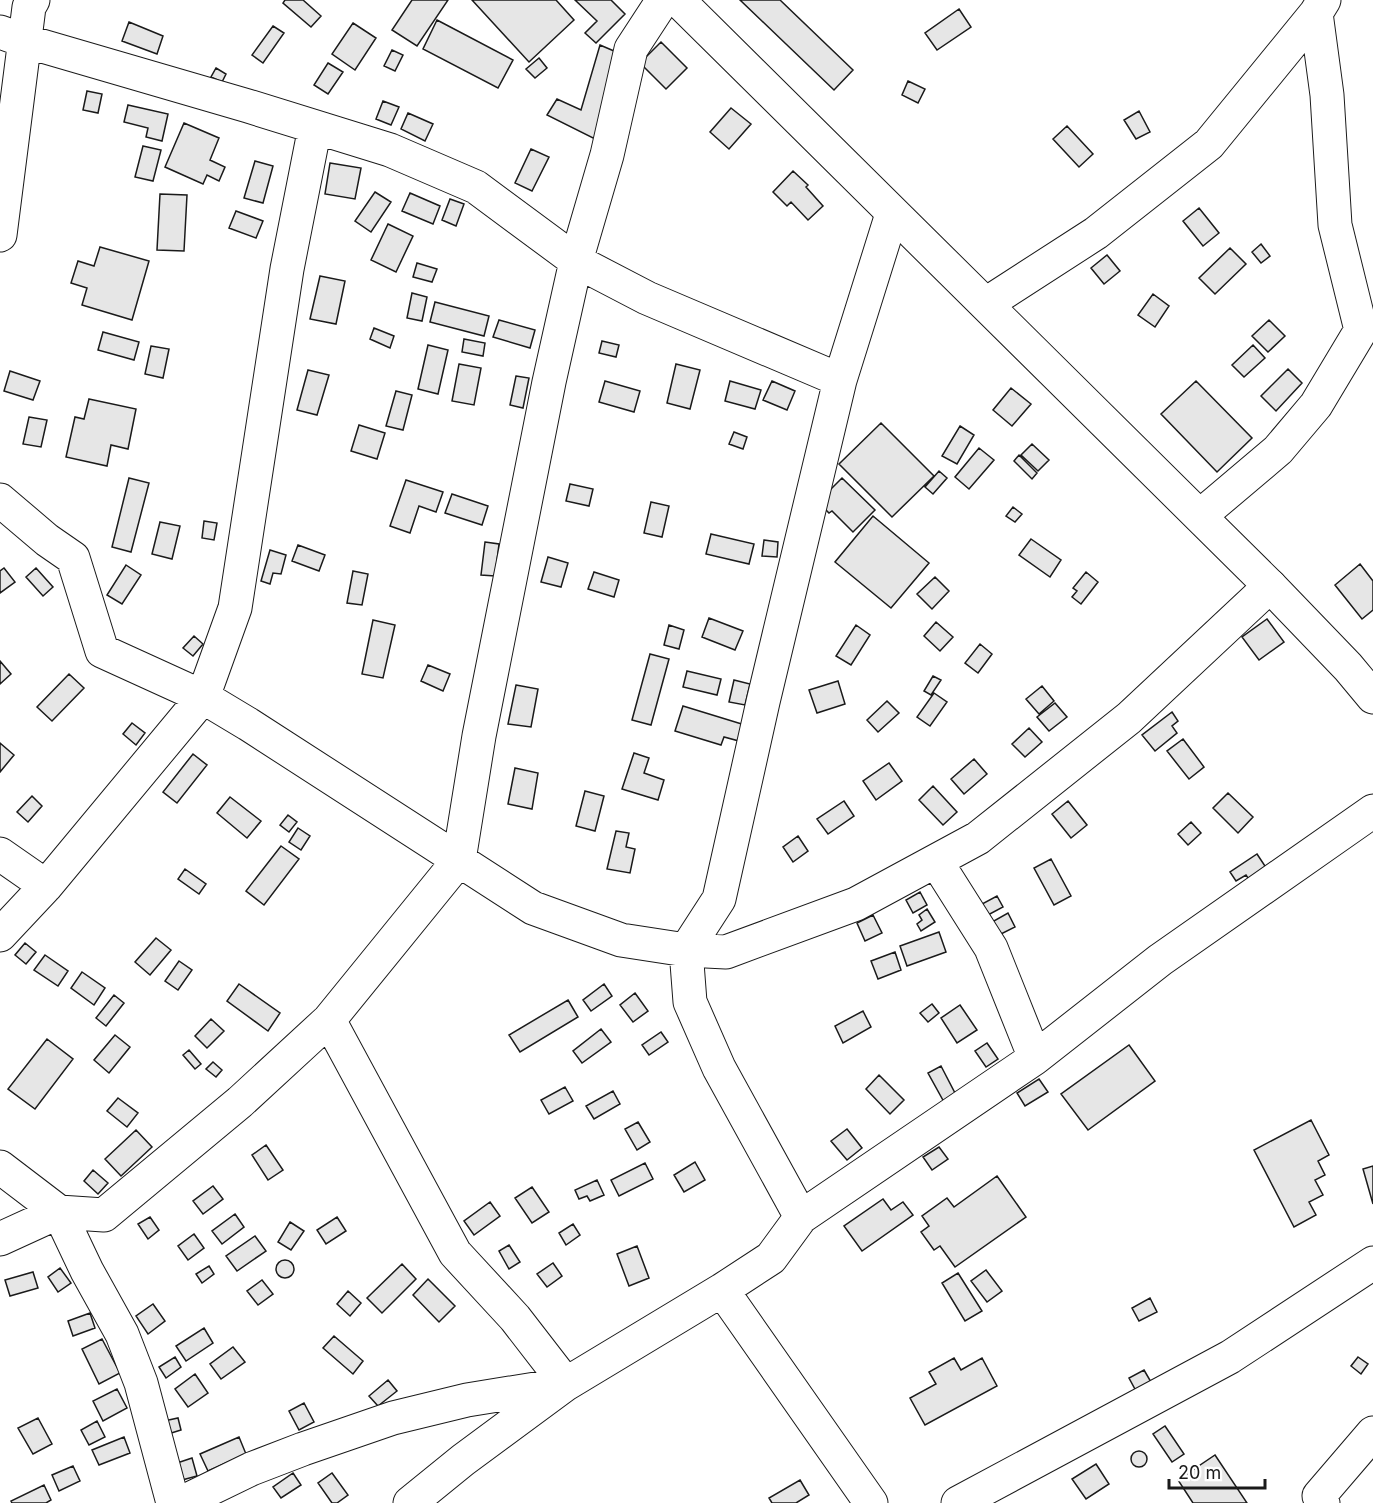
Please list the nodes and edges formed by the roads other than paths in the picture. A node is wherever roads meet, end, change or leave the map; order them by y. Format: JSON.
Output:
{"nodes":[{"id":1,"x":33,"y":0,"type":"edge"},
{"id":2,"x":663,"y":0,"type":"edge"},
{"id":3,"x":678,"y":0,"type":"edge"},
{"id":4,"x":1320,"y":6,"type":"edge"},
{"id":5,"x":13,"y":37,"type":"edge"},
{"id":6,"x":315,"y":127,"type":"junction"},
{"id":7,"x":892,"y":214,"type":"junction"},
{"id":8,"x":0,"y":235,"type":"edge"},
{"id":9,"x":576,"y":261,"type":"junction"},
{"id":10,"x":986,"y":304,"type":"junction"},
{"id":11,"x":1367,"y":334,"type":"edge"},
{"id":12,"x":840,"y":380,"type":"junction"},
{"id":13,"x":0,"y":500,"type":"edge"},
{"id":14,"x":1200,"y":516,"type":"junction"},
{"id":15,"x":1270,"y":586,"type":"junction"},
{"id":16,"x":203,"y":697,"type":"junction"},
{"id":17,"x":1373,"y":697,"type":"edge"},
{"id":18,"x":1373,"y":811,"type":"edge"},
{"id":19,"x":0,"y":854,"type":"edge"},
{"id":20,"x":459,"y":860,"type":"junction"},
{"id":21,"x":936,"y":861,"type":"junction"},
{"id":22,"x":46,"y":886,"type":"junction"},
{"id":23,"x":0,"y":935,"type":"edge"},
{"id":24,"x":686,"y":950,"type":"junction"},
{"id":25,"x":329,"y":1020,"type":"junction"},
{"id":26,"x":1035,"y":1058,"type":"junction"},
{"id":27,"x":0,"y":1167,"type":"edge"},
{"id":28,"x":59,"y":1212,"type":"junction"},
{"id":29,"x":801,"y":1217,"type":"junction"},
{"id":30,"x":0,"y":1239,"type":"edge"},
{"id":31,"x":1373,"y":1263,"type":"edge"},
{"id":32,"x":722,"y":1290,"type":"junction"},
{"id":33,"x":566,"y":1384,"type":"junction"},
{"id":34,"x":1373,"y":1433,"type":"edge"},
{"id":35,"x":173,"y":1503,"type":"edge"},
{"id":36,"x":181,"y":1503,"type":"edge"},
{"id":37,"x":410,"y":1503,"type":"edge"},
{"id":38,"x":871,"y":1503,"type":"edge"},
{"id":39,"x":958,"y":1503,"type":"edge"},
{"id":40,"x":1323,"y":1503,"type":"edge"}],
"edges":[{"from":1,"to":5,"type":"street"},
{"from":2,"to":9,"type":"street"},
{"from":3,"to":7,"type":"street"},
{"from":4,"to":10,"type":"street"},
{"from":4,"to":11,"type":"street"},
{"from":5,"to":6,"type":"street"},
{"from":5,"to":8,"type":"street"},
{"from":6,"to":9,"type":"street"},
{"from":6,"to":16,"type":"street"},
{"from":7,"to":10,"type":"street"},
{"from":7,"to":12,"type":"street"},
{"from":9,"to":12,"type":"street"},
{"from":9,"to":20,"type":"street"},
{"from":10,"to":14,"type":"street"},
{"from":11,"to":14,"type":"street"},
{"from":12,"to":24,"type":"street"},
{"from":13,"to":16,"type":"street"},
{"from":14,"to":15,"type":"street"},
{"from":15,"to":17,"type":"street"},
{"from":15,"to":21,"type":"street"},
{"from":16,"to":20,"type":"street"},
{"from":16,"to":22,"type":"street"},
{"from":18,"to":26,"type":"street"},
{"from":19,"to":22,"type":"street"},
{"from":20,"to":24,"type":"street"},
{"from":20,"to":25,"type":"street"},
{"from":21,"to":24,"type":"street"},
{"from":21,"to":26,"type":"street"},
{"from":22,"to":23,"type":"street"},
{"from":24,"to":29,"type":"street"},
{"from":25,"to":28,"type":"street"},
{"from":25,"to":33,"type":"street"},
{"from":26,"to":29,"type":"street"},
{"from":27,"to":28,"type":"street"},
{"from":28,"to":30,"type":"street"},
{"from":28,"to":35,"type":"street"},
{"from":29,"to":32,"type":"street"},
{"from":31,"to":39,"type":"street"},
{"from":32,"to":33,"type":"street"},
{"from":32,"to":38,"type":"street"},
{"from":33,"to":36,"type":"street"},
{"from":33,"to":37,"type":"street"},
{"from":34,"to":40,"type":"street"}]}
